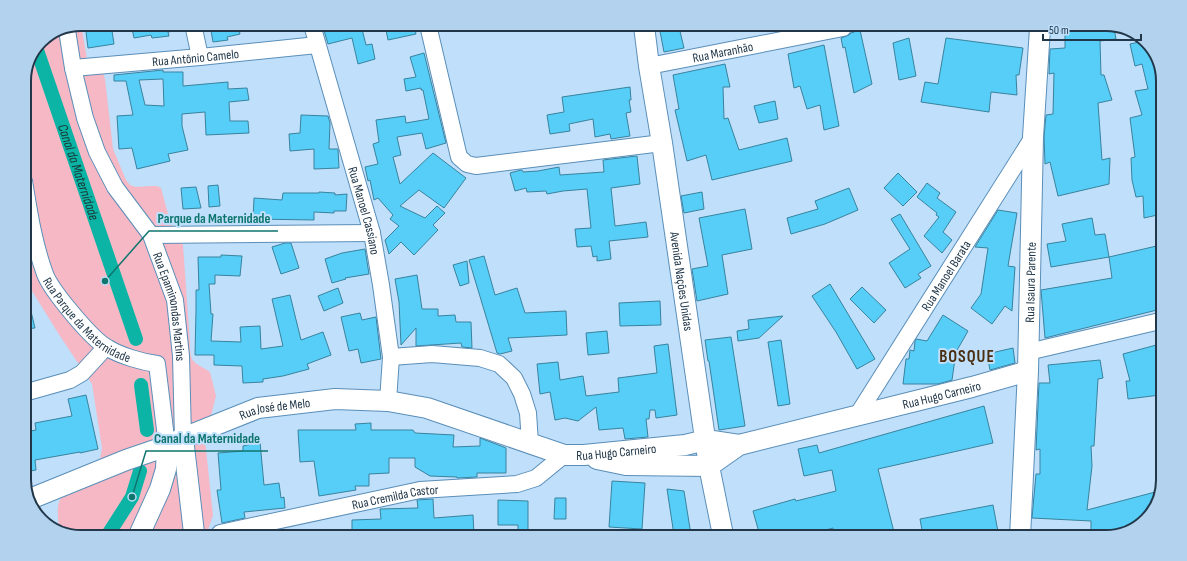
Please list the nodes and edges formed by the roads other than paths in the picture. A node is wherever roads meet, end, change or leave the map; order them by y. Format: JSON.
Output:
{"nodes":[{"id":1,"x":194,"y":31,"type":"edge"},
{"id":2,"x":313,"y":31,"type":"edge"},
{"id":3,"x":429,"y":31,"type":"edge"},
{"id":4,"x":645,"y":31,"type":"edge"},
{"id":5,"x":828,"y":31,"type":"edge"},
{"id":6,"x":1040,"y":31,"type":"edge"},
{"id":7,"x":68,"y":33,"type":"edge"},
{"id":8,"x":317,"y":46,"type":"junction"},
{"id":9,"x":200,"y":58,"type":"junction"},
{"id":10,"x":649,"y":66,"type":"junction"},
{"id":11,"x":73,"y":68,"type":"junction"},
{"id":12,"x":1033,"y":137,"type":"junction"},
{"id":13,"x":662,"y":143,"type":"junction"},
{"id":14,"x":31,"y":222,"type":"edge"},
{"id":15,"x":372,"y":233,"type":"junction"},
{"id":16,"x":151,"y":235,"type":"junction"},
{"id":17,"x":1156,"y":322,"type":"edge"},
{"id":18,"x":106,"y":348,"type":"junction"},
{"id":19,"x":181,"y":356,"type":"junction"},
{"id":20,"x":391,"y":357,"type":"junction"},
{"id":21,"x":1028,"y":362,"type":"junction"},
{"id":22,"x":157,"y":364,"type":"junction"},
{"id":23,"x":31,"y":391,"type":"edge"},
{"id":24,"x":388,"y":401,"type":"junction"},
{"id":25,"x":858,"y":414,"type":"junction"},
{"id":26,"x":706,"y":440,"type":"junction"},
{"id":27,"x":175,"y":442,"type":"junction"},
{"id":28,"x":530,"y":443,"type":"junction"},
{"id":29,"x":739,"y":445,"type":"junction"},
{"id":30,"x":584,"y":454,"type":"junction"},
{"id":31,"x":564,"y":455,"type":"junction"},
{"id":32,"x":709,"y":466,"type":"junction"},
{"id":33,"x":35,"y":498,"type":"edge"},
{"id":34,"x":141,"y":530,"type":"edge"},
{"id":35,"x":193,"y":530,"type":"edge"},
{"id":36,"x":234,"y":530,"type":"edge"},
{"id":37,"x":723,"y":530,"type":"edge"},
{"id":38,"x":1020,"y":530,"type":"edge"}],
"edges":[{"from":1,"to":9,"type":"street"},
{"from":2,"to":8,"type":"street","name":"Rua Manoel Cassiano"},
{"from":3,"to":13,"type":"street"},
{"from":4,"to":10,"type":"street","name":"Avenida Nações Unidas"},
{"from":5,"to":10,"type":"street","name":"Rua Maranhão"},
{"from":6,"to":12,"type":"street","name":"Rua Isaura Parente"},
{"from":7,"to":11,"type":"street","name":"Rua Epaminondas Martins"},
{"from":8,"to":9,"type":"street","name":"Rua Antônio Camelo"},
{"from":8,"to":15,"type":"street","name":"Rua Manoel Cassiano"},
{"from":9,"to":11,"type":"street","name":"Rua Antônio Camelo"},
{"from":10,"to":13,"type":"street","name":"Avenida Nações Unidas"},
{"from":11,"to":16,"type":"street","name":"Rua Epaminondas Martins"},
{"from":12,"to":21,"type":"street","name":"Rua Isaura Parente"},
{"from":12,"to":25,"type":"street","name":"Rua Manoel Barata"},
{"from":13,"to":26,"type":"street","name":"Avenida Nações Unidas"},
{"from":14,"to":18,"type":"street","name":"Rua Parque da Maternidade"},
{"from":15,"to":16,"type":"street"},
{"from":15,"to":20,"type":"street","name":"Rua Manoel Cassiano"},
{"from":16,"to":19,"type":"street","name":"Rua Epaminondas Martins"},
{"from":17,"to":21,"type":"street","name":"Rua Hugo Carneiro"},
{"from":18,"to":22,"type":"street","name":"Rua Parque da Maternidade"},
{"from":18,"to":23,"type":"street"},
{"from":19,"to":22,"type":"street"},
{"from":19,"to":27,"type":"street","name":"Rua Epaminondas Martins"},
{"from":20,"to":24,"type":"street","name":"Rua Manoel Cassiano"},
{"from":20,"to":28,"type":"street"},
{"from":21,"to":25,"type":"street","name":"Rua Hugo Carneiro"},
{"from":21,"to":38,"type":"street","name":"Rua Isaura Parente"},
{"from":22,"to":27,"type":"street"},
{"from":24,"to":27,"type":"street","name":"Rua José de Melo"},
{"from":24,"to":28,"type":"street","name":"Rua José de Melo"},
{"from":25,"to":29,"type":"street","name":"Rua Hugo Carneiro"},
{"from":26,"to":29,"type":"street","name":"Rua Hugo Carneiro"},
{"from":26,"to":30,"type":"street","name":"Rua Hugo Carneiro"},
{"from":26,"to":32,"type":"street","name":"Avenida Nações Unidas"},
{"from":27,"to":33,"type":"street","name":"Rua José de Melo"},
{"from":27,"to":34,"type":"street"},
{"from":27,"to":35,"type":"street","name":"Rua Epaminondas Martins"},
{"from":28,"to":31,"type":"street","name":"Rua José de Melo"},
{"from":29,"to":32,"type":"street","name":"Rua Hugo Carneiro"},
{"from":30,"to":31,"type":"street","name":"Rua José de Melo"},
{"from":30,"to":32,"type":"street","name":"Rua Hugo Carneiro"},
{"from":31,"to":36,"type":"street","name":"Rua Cremilda Castor"},
{"from":32,"to":37,"type":"street","name":"Avenida Nações Unidas"}]}
